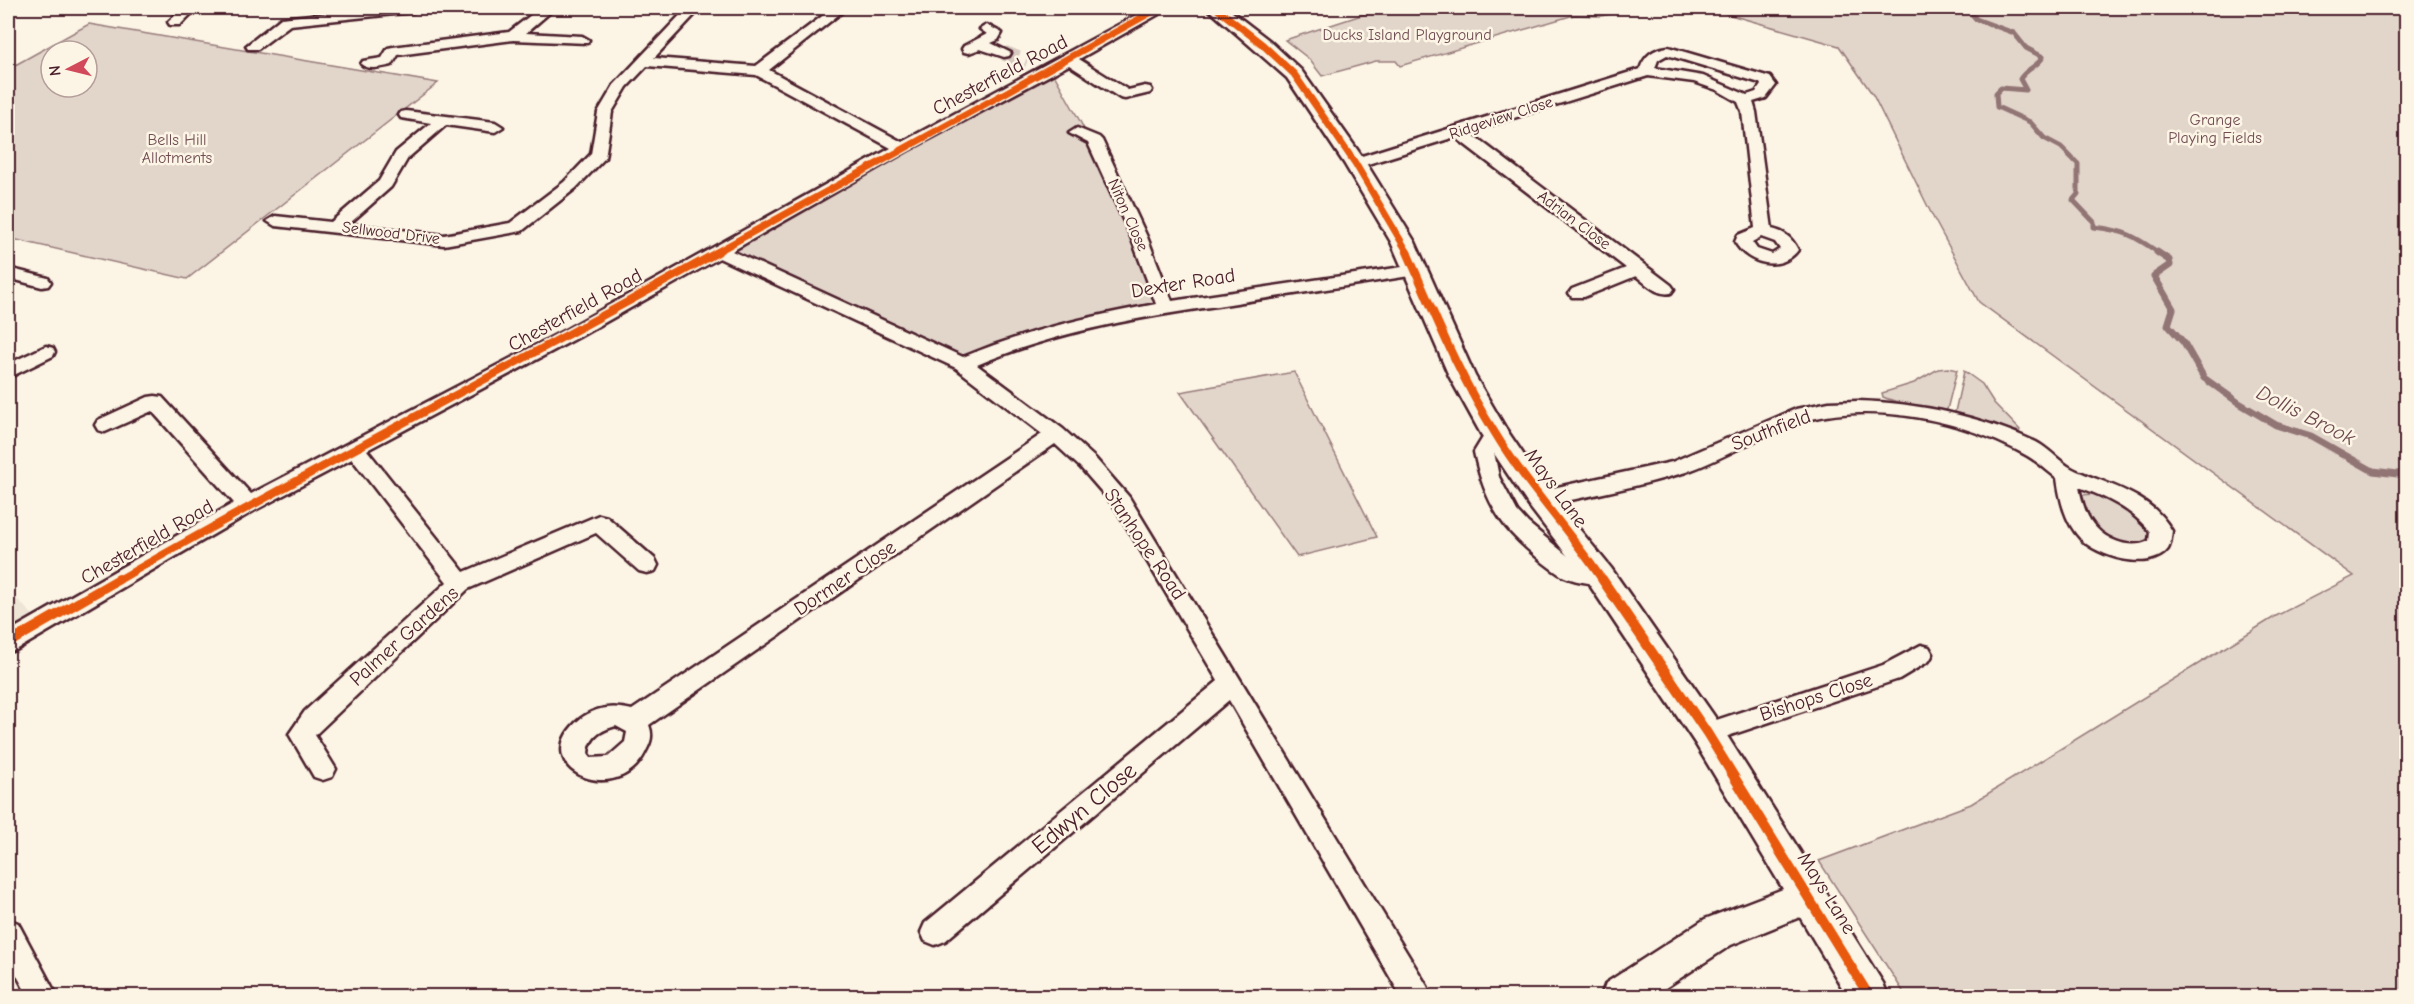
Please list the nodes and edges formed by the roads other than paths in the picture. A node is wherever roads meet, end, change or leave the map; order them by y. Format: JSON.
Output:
{"nodes":[{"id":1,"x":190,"y":8,"type":"edge"},
{"id":2,"x":413,"y":8,"type":"edge"},
{"id":3,"x":548,"y":8,"type":"edge"},
{"id":4,"x":694,"y":8,"type":"edge"},
{"id":5,"x":841,"y":8,"type":"edge"},
{"id":6,"x":1159,"y":8,"type":"edge"},
{"id":7,"x":1216,"y":8,"type":"edge"},
{"id":8,"x":176,"y":22,"type":"dead end"},
{"id":9,"x":987,"y":29,"type":"dead end"},
{"id":10,"x":513,"y":36,"type":"junction"},
{"id":11,"x":582,"y":40,"type":"dead end"},
{"id":12,"x":253,"y":46,"type":"dead end"},
{"id":13,"x":1004,"y":53,"type":"tunnel mouth"},
{"id":14,"x":1070,"y":59,"type":"junction"},
{"id":15,"x":645,"y":62,"type":"junction"},
{"id":16,"x":1027,"y":62,"type":"tunnel mouth"},
{"id":17,"x":368,"y":64,"type":"dead end"},
{"id":18,"x":1049,"y":70,"type":"junction"},
{"id":19,"x":759,"y":71,"type":"junction"},
{"id":20,"x":1647,"y":72,"type":"junction"},
{"id":21,"x":1145,"y":90,"type":"dead end"},
{"id":22,"x":1745,"y":100,"type":"junction"},
{"id":23,"x":406,"y":115,"type":"dead end"},
{"id":24,"x":443,"y":120,"type":"junction"},
{"id":25,"x":495,"y":127,"type":"dead end"},
{"id":26,"x":1459,"y":132,"type":"junction"},
{"id":27,"x":1077,"y":133,"type":"dead end"},
{"id":28,"x":902,"y":148,"type":"junction"},
{"id":29,"x":1355,"y":163,"type":"junction"},
{"id":30,"x":275,"y":221,"type":"dead end"},
{"id":31,"x":337,"y":226,"type":"junction"},
{"id":32,"x":1764,"y":233,"type":"dead end"},
{"id":33,"x":718,"y":251,"type":"junction"},
{"id":34,"x":1638,"y":269,"type":"junction"},
{"id":35,"x":1416,"y":270,"type":"junction"},
{"id":36,"x":8,"y":273,"type":"edge"},
{"id":37,"x":42,"y":282,"type":"dead end"},
{"id":38,"x":1665,"y":289,"type":"dead end"},
{"id":39,"x":1578,"y":293,"type":"dead end"},
{"id":40,"x":1166,"y":308,"type":"junction"},
{"id":41,"x":46,"y":352,"type":"dead end"},
{"id":42,"x":963,"y":364,"type":"junction"},
{"id":43,"x":8,"y":372,"type":"edge"},
{"id":44,"x":105,"y":425,"type":"dead end"},
{"id":45,"x":1056,"y":434,"type":"junction"},
{"id":46,"x":1494,"y":434,"type":"junction"},
{"id":47,"x":356,"y":450,"type":"junction"},
{"id":48,"x":2067,"y":475,"type":"junction"},
{"id":49,"x":1539,"y":499,"type":"junction"},
{"id":50,"x":248,"y":505,"type":"junction"},
{"id":51,"x":647,"y":565,"type":"dead end"},
{"id":52,"x":1600,"y":576,"type":"junction"},
{"id":53,"x":460,"y":583,"type":"junction"},
{"id":54,"x":8,"y":643,"type":"edge"},
{"id":55,"x":1921,"y":654,"type":"dead end"},
{"id":56,"x":1233,"y":684,"type":"junction"},
{"id":57,"x":634,"y":722,"type":"dead end"},
{"id":58,"x":1707,"y":733,"type":"junction"},
{"id":59,"x":323,"y":769,"type":"dead end"},
{"id":60,"x":1808,"y":897,"type":"junction"},
{"id":61,"x":8,"y":932,"type":"edge"},
{"id":62,"x":935,"y":932,"type":"dead end"},
{"id":63,"x":43,"y":996,"type":"edge"},
{"id":64,"x":1418,"y":996,"type":"edge"},
{"id":65,"x":1620,"y":996,"type":"edge"},
{"id":66,"x":1869,"y":996,"type":"edge"}],
"edges":[{"from":1,"to":8,"type":"street"},
{"from":2,"to":12,"type":"street"},
{"from":3,"to":10,"type":"street"},
{"from":4,"to":15,"type":"street","name":"Sellwood Drive"},
{"from":5,"to":19,"type":"street"},
{"from":6,"to":14,"type":"street","name":"Chesterfield Road"},
{"from":7,"to":29,"type":"street","name":"Mays Lane"},
{"from":9,"to":13,"type":"street"},
{"from":10,"to":11,"type":"street"},
{"from":10,"to":17,"type":"street"},
{"from":14,"to":18,"type":"street","name":"Chesterfield Road"},
{"from":14,"to":21,"type":"street"},
{"from":15,"to":19,"type":"street"},
{"from":15,"to":31,"type":"street","name":"Sellwood Drive"},
{"from":16,"to":18,"type":"street"},
{"from":18,"to":28,"type":"street","name":"Chesterfield Road"},
{"from":19,"to":28,"type":"street"},
{"from":20,"to":22,"type":"street","name":"Ridgeview Close"},
{"from":20,"to":22,"type":"street"},
{"from":20,"to":26,"type":"street","name":"Ridgeview Close"},
{"from":22,"to":32,"type":"street"},
{"from":23,"to":24,"type":"street"},
{"from":24,"to":25,"type":"street"},
{"from":24,"to":31,"type":"street"},
{"from":26,"to":29,"type":"street","name":"Ridgeview Close"},
{"from":26,"to":34,"type":"street","name":"Adrian Close"},
{"from":27,"to":40,"type":"street","name":"Niton Close"},
{"from":28,"to":33,"type":"street","name":"Chesterfield Road"},
{"from":29,"to":35,"type":"street","name":"Mays Lane"},
{"from":30,"to":31,"type":"street","name":"Sellwood Drive"},
{"from":33,"to":42,"type":"street","name":"Stanhope Road"},
{"from":33,"to":47,"type":"street","name":"Chesterfield Road"},
{"from":34,"to":38,"type":"street"},
{"from":34,"to":39,"type":"street","name":"Adrian Close"},
{"from":35,"to":40,"type":"street","name":"Dexter Road"},
{"from":35,"to":46,"type":"street","name":"Mays Lane"},
{"from":36,"to":37,"type":"street"},
{"from":40,"to":42,"type":"street","name":"Dexter Road"},
{"from":41,"to":43,"type":"street"},
{"from":42,"to":45,"type":"street","name":"Stanhope Road"},
{"from":44,"to":50,"type":"street"},
{"from":45,"to":56,"type":"street","name":"Stanhope Road"},
{"from":45,"to":57,"type":"street","name":"Dormer Close"},
{"from":46,"to":49,"type":"street","name":"Mays Lane"},
{"from":46,"to":52,"type":"street"},
{"from":47,"to":50,"type":"street","name":"Chesterfield Road"},
{"from":47,"to":53,"type":"street"},
{"from":48,"to":48,"type":"street","name":"Southfield"},
{"from":48,"to":49,"type":"street","name":"Southfield"},
{"from":49,"to":52,"type":"street","name":"Mays Lane"},
{"from":50,"to":54,"type":"street","name":"Chesterfield Road"},
{"from":51,"to":53,"type":"street","name":"Palmer Gardens"},
{"from":52,"to":58,"type":"street","name":"Mays Lane"},
{"from":53,"to":59,"type":"street","name":"Palmer Gardens"},
{"from":55,"to":58,"type":"street","name":"Bishops Close"},
{"from":56,"to":62,"type":"street","name":"Edwyn Close"},
{"from":56,"to":64,"type":"street","name":"Stanhope Road"},
{"from":58,"to":60,"type":"street","name":"Mays Lane"},
{"from":60,"to":65,"type":"street"},
{"from":60,"to":66,"type":"street","name":"Mays Lane"},
{"from":61,"to":63,"type":"street"}]}
